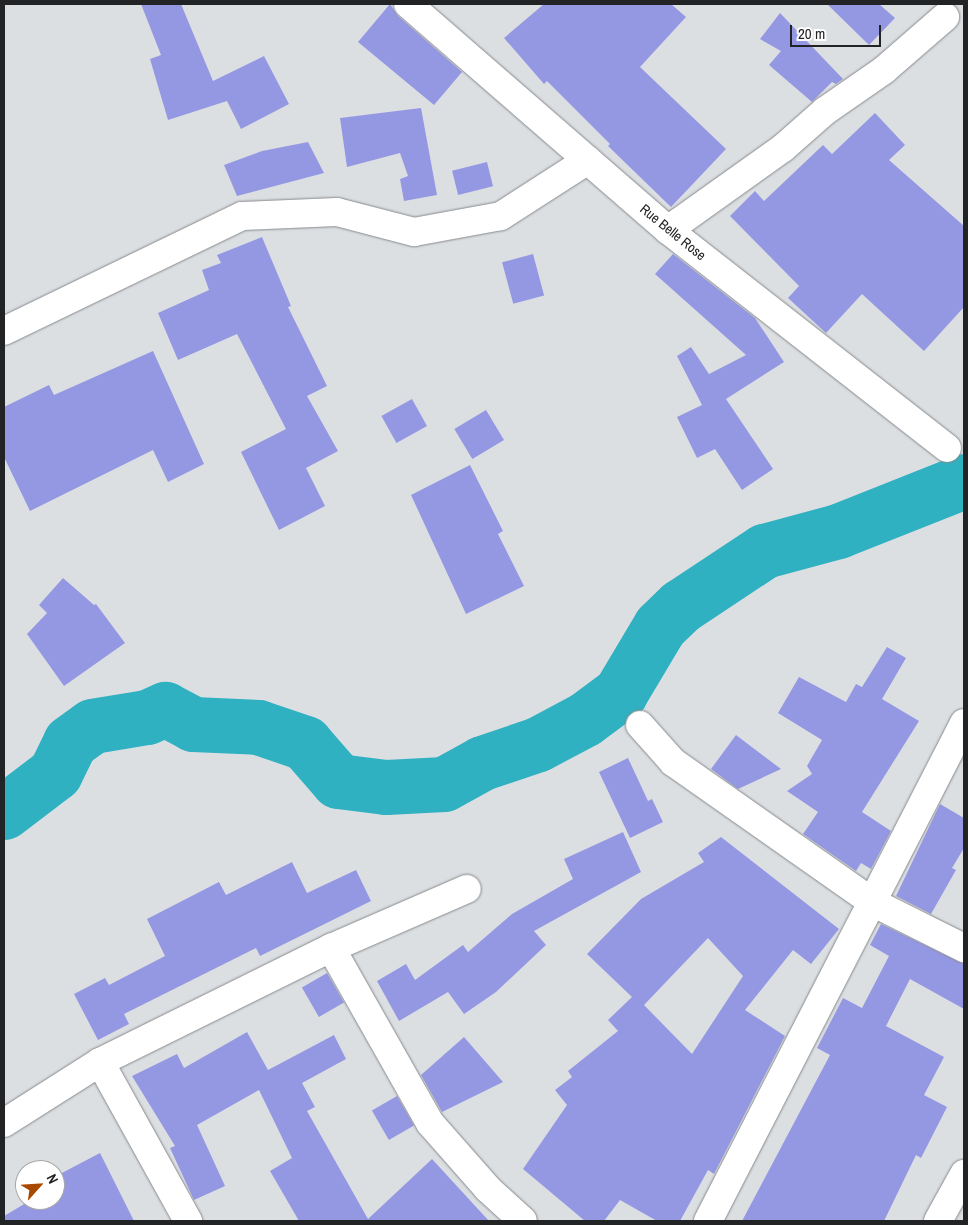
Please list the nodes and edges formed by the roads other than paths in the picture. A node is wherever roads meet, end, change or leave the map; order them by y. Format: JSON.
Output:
{"nodes":[{"id":1,"x":408,"y":4,"type":"edge"},
{"id":2,"x":946,"y":17,"type":"dead end"},
{"id":3,"x":588,"y":160,"type":"junction"},
{"id":4,"x":668,"y":230,"type":"junction"},
{"id":5,"x":4,"y":331,"type":"edge"},
{"id":6,"x":947,"y":448,"type":"dead end"},
{"id":7,"x":964,"y":723,"type":"edge"},
{"id":8,"x":640,"y":725,"type":"dead end"},
{"id":9,"x":467,"y":889,"type":"dead end"},
{"id":10,"x":872,"y":902,"type":"junction"},
{"id":11,"x":331,"y":948,"type":"junction"},
{"id":12,"x":964,"y":948,"type":"edge"},
{"id":13,"x":100,"y":1062,"type":"junction"},
{"id":14,"x":4,"y":1123,"type":"edge"},
{"id":15,"x":964,"y":1174,"type":"edge"},
{"id":16,"x":188,"y":1221,"type":"edge"},
{"id":17,"x":523,"y":1221,"type":"edge"},
{"id":18,"x":708,"y":1221,"type":"edge"},
{"id":19,"x":938,"y":1221,"type":"edge"}],
"edges":[{"from":1,"to":3,"type":"street","name":"Rue Belle Rose"},
{"from":2,"to":4,"type":"street"},
{"from":3,"to":4,"type":"street","name":"Rue Belle Rose"},
{"from":3,"to":5,"type":"street"},
{"from":4,"to":6,"type":"street","name":"Rue Belle Rose"},
{"from":7,"to":10,"type":"street"},
{"from":8,"to":10,"type":"street"},
{"from":9,"to":11,"type":"street"},
{"from":10,"to":12,"type":"street"},
{"from":10,"to":18,"type":"street"},
{"from":11,"to":13,"type":"street"},
{"from":11,"to":17,"type":"street"},
{"from":13,"to":14,"type":"street"},
{"from":13,"to":16,"type":"street"},
{"from":15,"to":19,"type":"street"}]}
